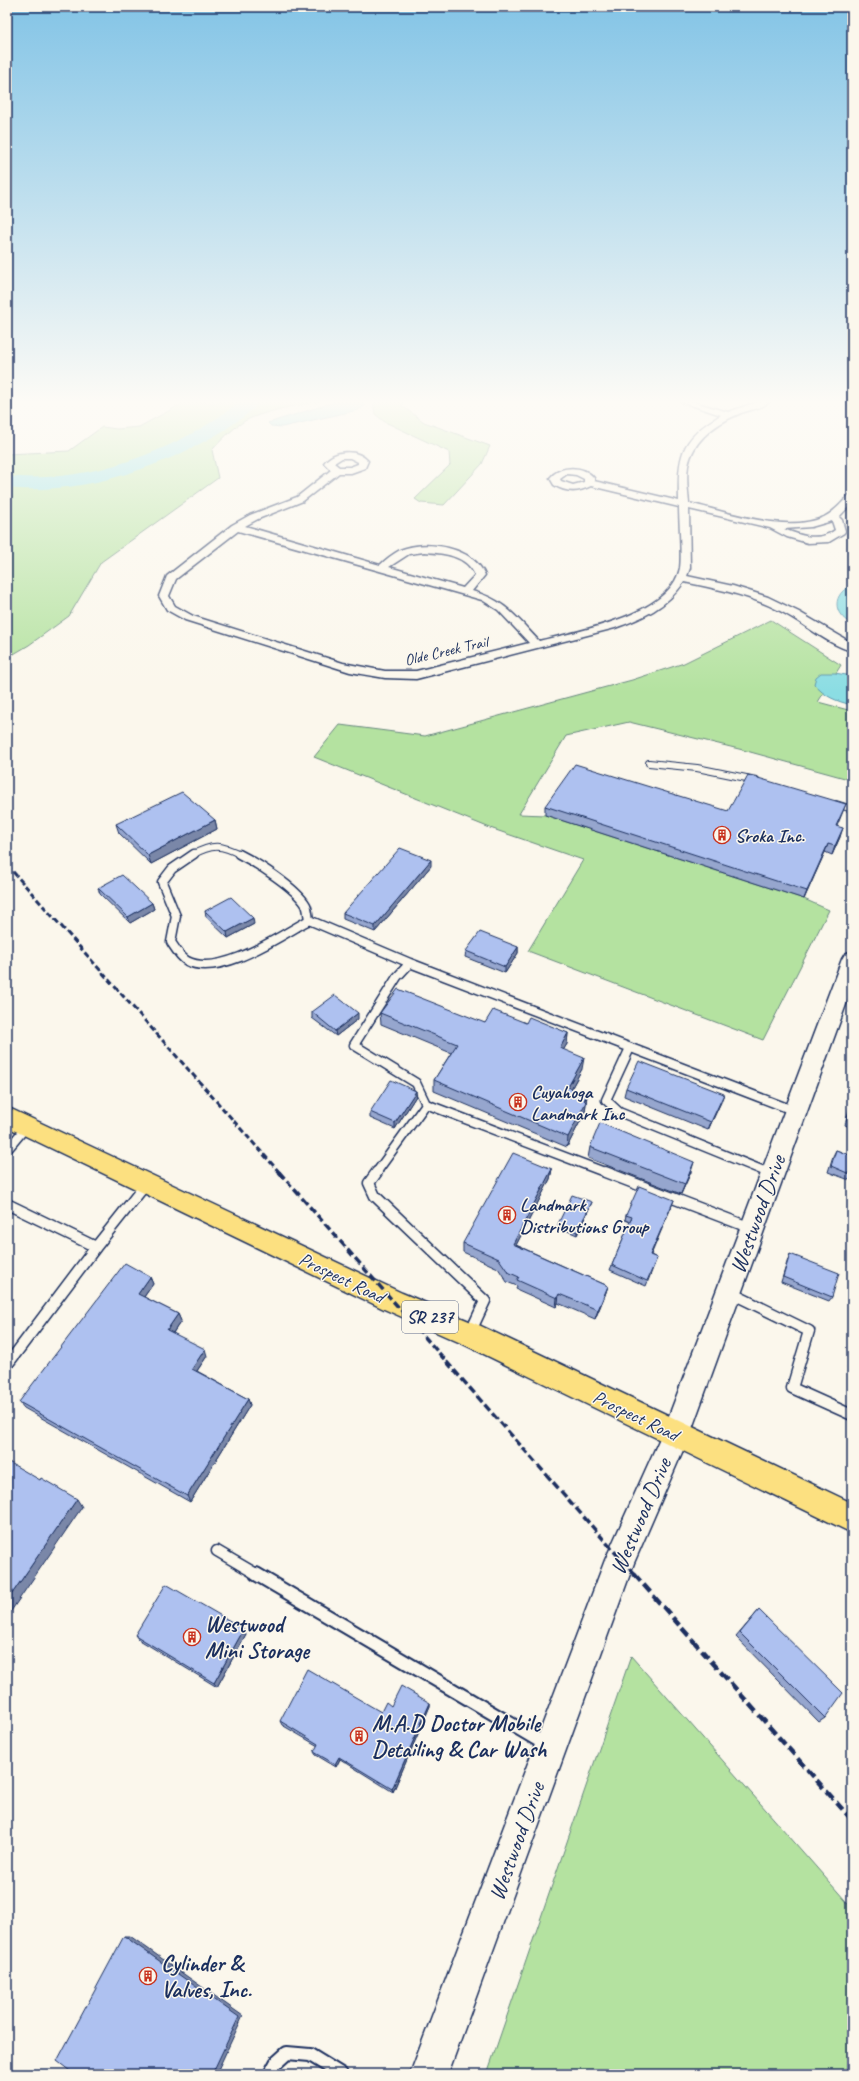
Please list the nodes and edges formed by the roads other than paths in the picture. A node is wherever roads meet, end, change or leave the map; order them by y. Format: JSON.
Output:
{"nodes":[{"id":1,"x":300,"y":499,"type":"edge"},
{"id":2,"x":658,"y":499,"type":"edge"},
{"id":3,"x":683,"y":499,"type":"edge"},
{"id":4,"x":850,"y":499,"type":"edge"},
{"id":5,"x":683,"y":505,"type":"junction"},
{"id":6,"x":832,"y":517,"type":"junction"},
{"id":7,"x":768,"y":525,"type":"junction"},
{"id":8,"x":236,"y":528,"type":"junction"},
{"id":9,"x":382,"y":568,"type":"junction"},
{"id":10,"x":681,"y":578,"type":"junction"},
{"id":11,"x":466,"y":591,"type":"junction"},
{"id":12,"x":536,"y":644,"type":"junction"},
{"id":13,"x":852,"y":648,"type":"edge"},
{"id":14,"x":649,"y":763,"type":"dead end"},
{"id":15,"x":763,"y":782,"type":"edge"},
{"id":16,"x":829,"y":802,"type":"edge"},
{"id":17,"x":852,"y":809,"type":"edge"},
{"id":18,"x":309,"y":920,"type":"junction"},
{"id":19,"x":852,"y":959,"type":"edge"},
{"id":20,"x":410,"y":963,"type":"junction"},
{"id":21,"x":630,"y":1048,"type":"junction"},
{"id":22,"x":426,"y":1104,"type":"junction"},
{"id":23,"x":795,"y":1111,"type":"junction"},
{"id":24,"x":17,"y":1121,"type":"edge"},
{"id":25,"x":7,"y":1150,"type":"edge"},
{"id":26,"x":772,"y":1174,"type":"junction"},
{"id":27,"x":147,"y":1183,"type":"junction"},
{"id":28,"x":7,"y":1204,"type":"edge"},
{"id":29,"x":752,"y":1229,"type":"junction"},
{"id":30,"x":96,"y":1247,"type":"junction"},
{"id":31,"x":728,"y":1292,"type":"junction"},
{"id":32,"x":469,"y":1334,"type":"junction"},
{"id":33,"x":7,"y":1365,"type":"edge"},
{"id":34,"x":852,"y":1415,"type":"edge"},
{"id":35,"x":676,"y":1434,"type":"junction"},
{"id":36,"x":852,"y":1518,"type":"edge"},
{"id":37,"x":217,"y":1551,"type":"dead end"},
{"id":38,"x":551,"y":1747,"type":"junction"},
{"id":39,"x":270,"y":2074,"type":"edge"},
{"id":40,"x":341,"y":2074,"type":"edge"},
{"id":41,"x":429,"y":2074,"type":"edge"}],
"edges":[{"from":1,"to":8,"type":"street","name":"Olde Creek Trail"},
{"from":2,"to":5,"type":"street"},
{"from":3,"to":5,"type":"street","name":"Olde Creek Trail"},
{"from":4,"to":6,"type":"street"},
{"from":5,"to":7,"type":"street"},
{"from":5,"to":10,"type":"street","name":"Olde Creek Trail"},
{"from":6,"to":7,"type":"street"},
{"from":6,"to":7,"type":"street"},
{"from":8,"to":9,"type":"street"},
{"from":8,"to":12,"type":"street","name":"Olde Creek Trail"},
{"from":9,"to":11,"type":"street"},
{"from":9,"to":11,"type":"street"},
{"from":10,"to":12,"type":"street","name":"Olde Creek Trail"},
{"from":10,"to":13,"type":"street"},
{"from":11,"to":12,"type":"street"},
{"from":14,"to":15,"type":"lane"},
{"from":16,"to":17,"type":"lane"},
{"from":18,"to":18,"type":"lane"},
{"from":18,"to":20,"type":"lane"},
{"from":19,"to":23,"type":"street","name":"Westwood Drive"},
{"from":20,"to":21,"type":"lane"},
{"from":20,"to":22,"type":"lane"},
{"from":21,"to":23,"type":"lane"},
{"from":21,"to":26,"type":"lane"},
{"from":22,"to":29,"type":"lane"},
{"from":22,"to":32,"type":"lane"},
{"from":23,"to":26,"type":"street","name":"Westwood Drive"},
{"from":24,"to":25,"type":"lane"},
{"from":24,"to":27,"type":"main road","name":"Prospect Road","number":"SR 237"},
{"from":26,"to":29,"type":"street","name":"Westwood Drive"},
{"from":27,"to":30,"type":"lane"},
{"from":27,"to":32,"type":"main road","name":"Prospect Road","number":"SR 237"},
{"from":28,"to":30,"type":"lane"},
{"from":29,"to":31,"type":"street","name":"Westwood Drive"},
{"from":30,"to":33,"type":"lane"},
{"from":31,"to":34,"type":"lane"},
{"from":31,"to":35,"type":"street","name":"Westwood Drive"},
{"from":32,"to":35,"type":"main road","name":"Prospect Road","number":"SR 237"},
{"from":35,"to":36,"type":"main road","name":"Prospect Road","number":"SR 237"},
{"from":35,"to":38,"type":"street","name":"Westwood Drive"},
{"from":37,"to":38,"type":"lane"},
{"from":38,"to":41,"type":"street","name":"Westwood Drive"},
{"from":39,"to":40,"type":"lane"}]}
